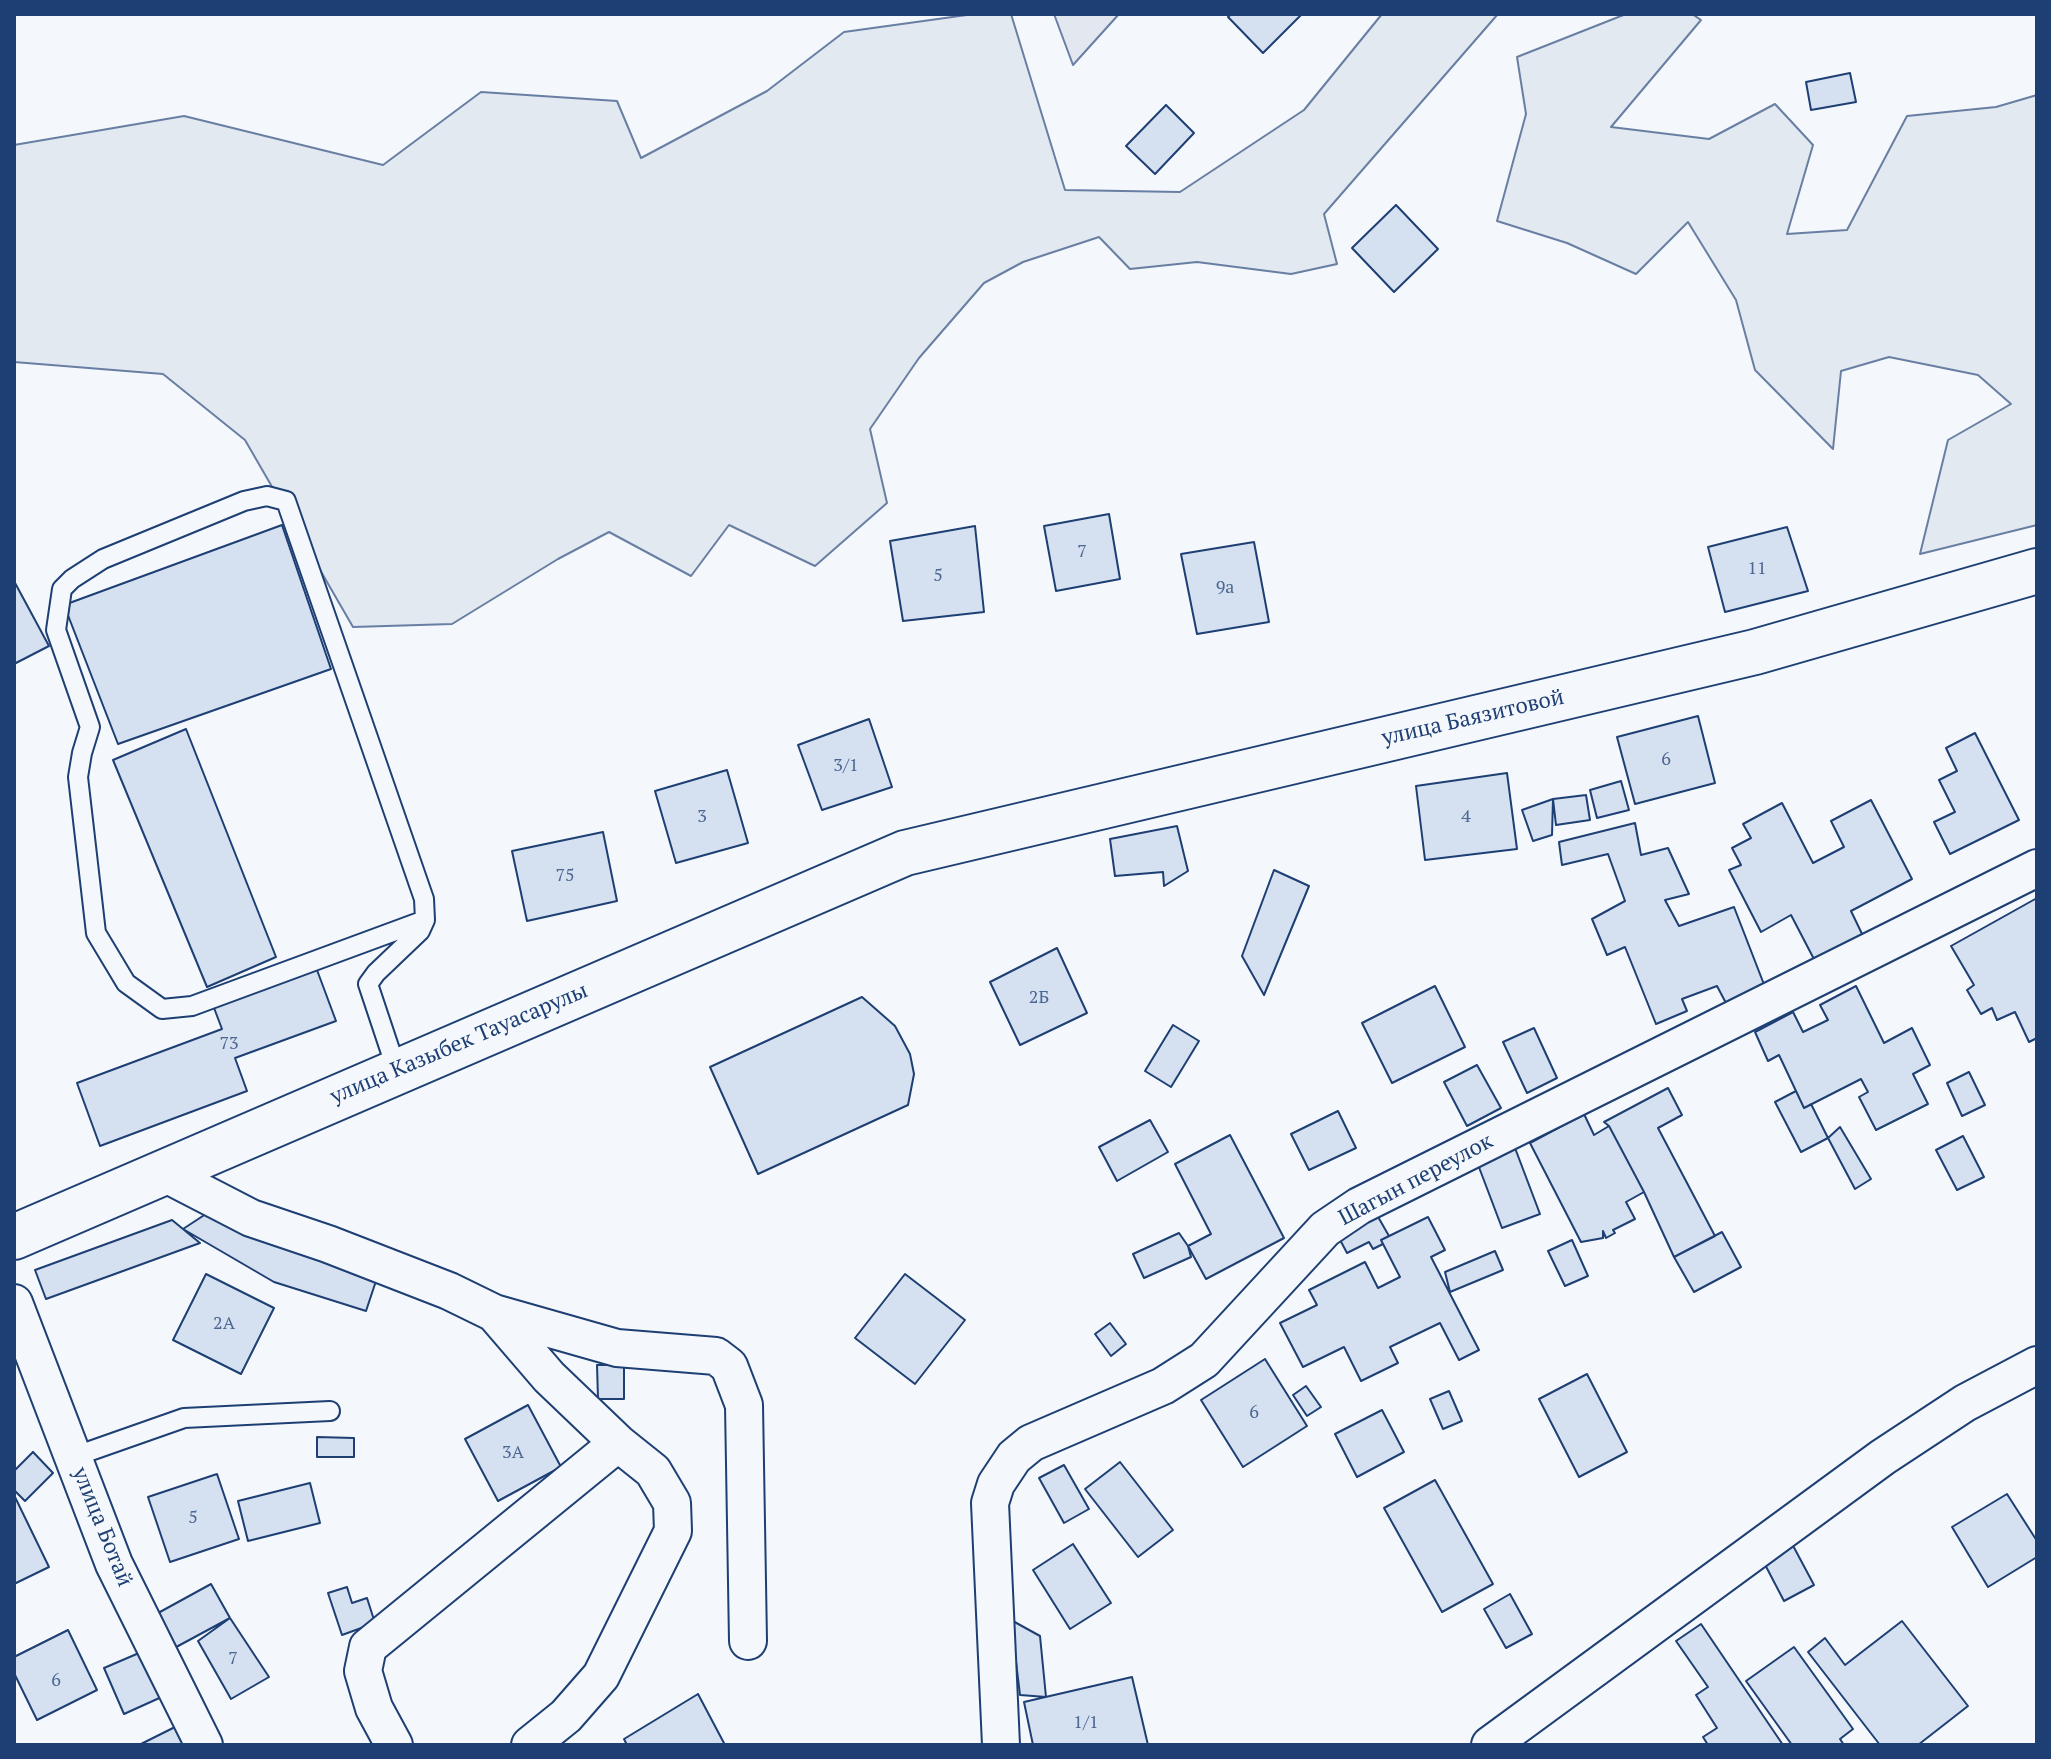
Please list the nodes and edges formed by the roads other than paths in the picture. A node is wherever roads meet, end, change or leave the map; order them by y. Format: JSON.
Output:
{"nodes":[{"id":1,"x":2037,"y":571,"type":"edge"},
{"id":2,"x":905,"y":853,"type":"joint"},
{"id":3,"x":2037,"y":868,"type":"edge"},
{"id":4,"x":425,"y":920,"type":"junction"},
{"id":5,"x":397,"y":1071,"type":"junction"},
{"id":6,"x":162,"y":1172,"type":"junction"},
{"id":7,"x":14,"y":1237,"type":"edge"},
{"id":8,"x":14,"y":1303,"type":"edge"},
{"id":9,"x":494,"y":1313,"type":"junction"},
{"id":10,"x":2037,"y":1365,"type":"edge"},
{"id":11,"x":330,"y":1411,"type":"dead end"},
{"id":12,"x":618,"y":1443,"type":"junction"},
{"id":13,"x":73,"y":1457,"type":"junction"},
{"id":14,"x":748,"y":1641,"type":"dead end"},
{"id":15,"x":204,"y":1745,"type":"edge"},
{"id":16,"x":394,"y":1745,"type":"edge"},
{"id":17,"x":530,"y":1745,"type":"edge"},
{"id":18,"x":1001,"y":1745,"type":"edge"},
{"id":19,"x":1490,"y":1745,"type":"edge"}],
"edges":[{"from":1,"to":2,"type":"street","name":"улица Баязитовой"},
{"from":2,"to":5,"type":"street","name":"улица Казыбек Тауасарулы"},
{"from":3,"to":18,"type":"street","name":"Шагын переулок"},
{"from":4,"to":4,"type":"lane"},
{"from":4,"to":5,"type":"lane"},
{"from":5,"to":6,"type":"street","name":"улица Казыбек Тауасарулы"},
{"from":6,"to":7,"type":"street","name":"улица Казыбек Тауасарулы"},
{"from":6,"to":9,"type":"street"},
{"from":8,"to":13,"type":"street","name":"улица Ботай"},
{"from":9,"to":12,"type":"street"},
{"from":9,"to":14,"type":"street"},
{"from":10,"to":19,"type":"street"},
{"from":11,"to":13,"type":"lane"},
{"from":12,"to":16,"type":"street"},
{"from":12,"to":17,"type":"street"},
{"from":13,"to":15,"type":"street","name":"улица Ботай"}]}
